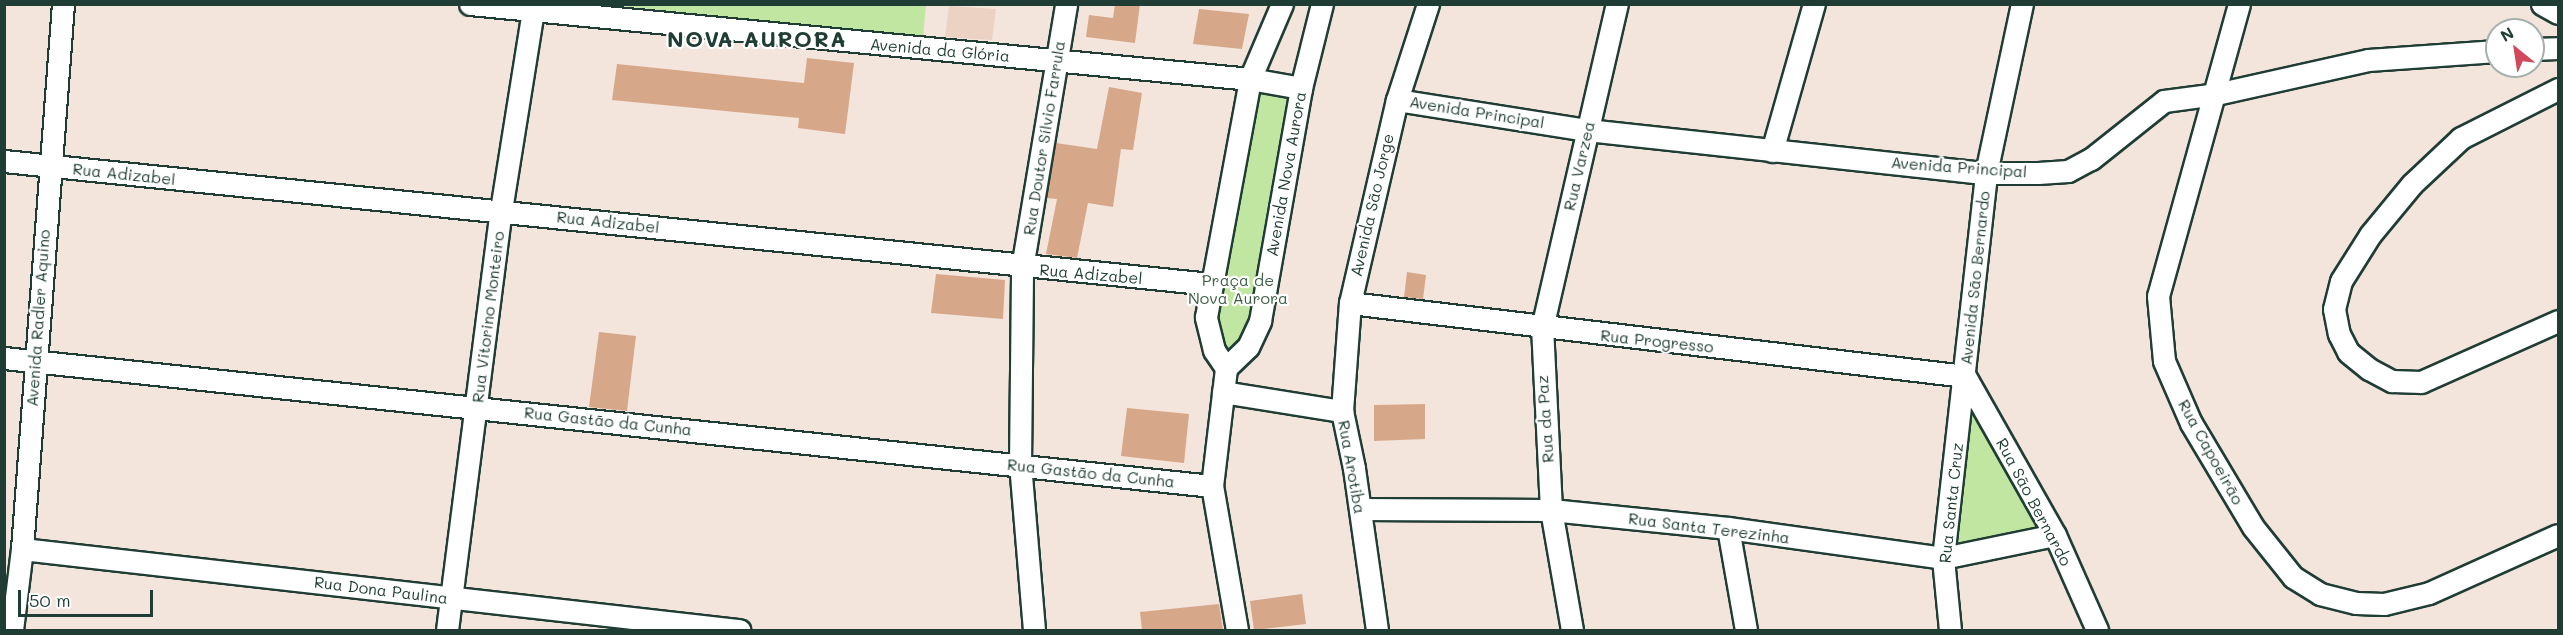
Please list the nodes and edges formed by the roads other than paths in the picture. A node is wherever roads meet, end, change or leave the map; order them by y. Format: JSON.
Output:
{"nodes":[{"id":1,"x":63,"y":4,"type":"edge"},
{"id":2,"x":470,"y":4,"type":"edge"},
{"id":3,"x":1066,"y":4,"type":"edge"},
{"id":4,"x":1282,"y":4,"type":"edge"},
{"id":5,"x":1322,"y":4,"type":"edge"},
{"id":6,"x":1428,"y":4,"type":"edge"},
{"id":7,"x":1617,"y":4,"type":"edge"},
{"id":8,"x":1814,"y":4,"type":"edge"},
{"id":9,"x":2022,"y":4,"type":"edge"},
{"id":10,"x":2239,"y":4,"type":"edge"},
{"id":11,"x":534,"y":8,"type":"edge"},
{"id":12,"x":2485,"y":52,"type":"edge"},
{"id":13,"x":1056,"y":61,"type":"junction"},
{"id":14,"x":1250,"y":79,"type":"junction"},
{"id":15,"x":1301,"y":88,"type":"junction"},
{"id":16,"x":2559,"y":89,"type":"edge"},
{"id":17,"x":2216,"y":94,"type":"junction"},
{"id":18,"x":1397,"y":100,"type":"junction"},
{"id":19,"x":1587,"y":130,"type":"junction"},
{"id":20,"x":1772,"y":151,"type":"junction"},
{"id":21,"x":4,"y":161,"type":"edge"},
{"id":22,"x":48,"y":166,"type":"junction"},
{"id":23,"x":1986,"y":173,"type":"junction"},
{"id":24,"x":501,"y":210,"type":"junction"},
{"id":25,"x":1023,"y":267,"type":"junction"},
{"id":26,"x":1210,"y":284,"type":"junction"},
{"id":27,"x":1350,"y":303,"type":"junction"},
{"id":28,"x":2559,"y":321,"type":"edge"},
{"id":29,"x":1542,"y":328,"type":"junction"},
{"id":30,"x":4,"y":358,"type":"edge"},
{"id":31,"x":35,"y":361,"type":"junction"},
{"id":32,"x":1226,"y":368,"type":"junction"},
{"id":33,"x":1965,"y":376,"type":"junction"},
{"id":34,"x":1223,"y":392,"type":"junction"},
{"id":35,"x":478,"y":407,"type":"junction"},
{"id":36,"x":1342,"y":411,"type":"junction"},
{"id":37,"x":1020,"y":465,"type":"junction"},
{"id":38,"x":1212,"y":486,"type":"junction"},
{"id":39,"x":1360,"y":509,"type":"junction"},
{"id":40,"x":1551,"y":510,"type":"junction"},
{"id":41,"x":1728,"y":528,"type":"junction"},
{"id":42,"x":2055,"y":535,"type":"junction"},
{"id":43,"x":2559,"y":535,"type":"edge"},
{"id":44,"x":22,"y":549,"type":"junction"},
{"id":45,"x":1943,"y":558,"type":"junction"},
{"id":46,"x":454,"y":598,"type":"junction"},
{"id":47,"x":12,"y":630,"type":"edge"},
{"id":48,"x":447,"y":630,"type":"edge"},
{"id":49,"x":739,"y":630,"type":"edge"},
{"id":50,"x":1034,"y":630,"type":"edge"},
{"id":51,"x":1237,"y":630,"type":"edge"},
{"id":52,"x":1377,"y":630,"type":"edge"},
{"id":53,"x":1572,"y":630,"type":"edge"},
{"id":54,"x":1746,"y":630,"type":"edge"},
{"id":55,"x":1950,"y":630,"type":"edge"},
{"id":56,"x":2097,"y":630,"type":"edge"}],
"edges":[{"from":1,"to":22,"type":"street","name":"Avenida Radler Aquino"},
{"from":2,"to":11,"type":"street","name":"Avenida da Glória"},
{"from":3,"to":13,"type":"street","name":"Rua Doutor Sílvio Farrula"},
{"from":4,"to":14,"type":"street"},
{"from":5,"to":15,"type":"street","name":"Avenida Nova Aurora"},
{"from":6,"to":18,"type":"street","name":"Avenida São Jorge"},
{"from":7,"to":19,"type":"street","name":"Rua Varzea"},
{"from":8,"to":20,"type":"street"},
{"from":9,"to":23,"type":"street","name":"Avenida São Bernardo"},
{"from":10,"to":17,"type":"street","name":"Rua Capoeirão"},
{"from":11,"to":13,"type":"street","name":"Avenida da Glória"},
{"from":11,"to":24,"type":"street","name":"Rua Vitorino Monteiro"},
{"from":12,"to":17,"type":"street","name":"Avenida Principal"},
{"from":13,"to":14,"type":"street","name":"Avenida da Glória"},
{"from":13,"to":25,"type":"street","name":"Rua Doutor Sílvio Farrula"},
{"from":14,"to":15,"type":"street","name":"Avenida da Glória"},
{"from":14,"to":26,"type":"street"},
{"from":15,"to":32,"type":"street","name":"Avenida Nova Aurora"},
{"from":16,"to":28,"type":"street"},
{"from":17,"to":23,"type":"street","name":"Avenida Principal"},
{"from":17,"to":43,"type":"street","name":"Rua Capoeirão"},
{"from":18,"to":19,"type":"street","name":"Avenida Principal"},
{"from":18,"to":27,"type":"street","name":"Avenida São Jorge"},
{"from":19,"to":20,"type":"street","name":"Avenida Principal"},
{"from":19,"to":29,"type":"street","name":"Rua Varzea"},
{"from":20,"to":23,"type":"street","name":"Avenida Principal"},
{"from":21,"to":22,"type":"street","name":"Rua Adizabel"},
{"from":22,"to":24,"type":"street","name":"Rua Adizabel"},
{"from":22,"to":31,"type":"street","name":"Avenida Radler Aquino"},
{"from":23,"to":33,"type":"street","name":"Avenida São Bernardo"},
{"from":24,"to":25,"type":"street","name":"Rua Adizabel"},
{"from":24,"to":35,"type":"street","name":"Rua Vitorino Monteiro"},
{"from":25,"to":26,"type":"street","name":"Rua Adizabel"},
{"from":25,"to":37,"type":"street","name":"Rua Doutor Sílvio Farrula"},
{"from":26,"to":32,"type":"street"},
{"from":27,"to":29,"type":"street","name":"Rua Progresso"},
{"from":27,"to":36,"type":"street","name":"Rua Arotiba"},
{"from":29,"to":33,"type":"street","name":"Rua Progresso"},
{"from":29,"to":40,"type":"street","name":"Rua da Paz"},
{"from":30,"to":31,"type":"street","name":"Rua Gastão da Cunha"},
{"from":31,"to":35,"type":"street","name":"Rua Gastão da Cunha"},
{"from":31,"to":44,"type":"street","name":"Avenida Radler Aquino"},
{"from":32,"to":34,"type":"street"},
{"from":33,"to":42,"type":"street","name":"Rua São Bernardo"},
{"from":33,"to":45,"type":"street","name":"Rua Santa Cruz"},
{"from":34,"to":36,"type":"street"},
{"from":34,"to":38,"type":"street"},
{"from":35,"to":37,"type":"street","name":"Rua Gastão da Cunha"},
{"from":35,"to":46,"type":"street","name":"Rua Vitorino Monteiro"},
{"from":36,"to":39,"type":"street","name":"Rua Arotiba"},
{"from":37,"to":38,"type":"street","name":"Rua Gastão da Cunha"},
{"from":37,"to":50,"type":"street","name":"Rua Doutor Sílvio Farrula"},
{"from":38,"to":51,"type":"street"},
{"from":39,"to":40,"type":"street","name":"Rua Santa Terezinha"},
{"from":39,"to":52,"type":"street","name":"Rua Arotiba"},
{"from":40,"to":41,"type":"street","name":"Rua Santa Terezinha"},
{"from":40,"to":53,"type":"street","name":"Rua da Paz"},
{"from":41,"to":45,"type":"street","name":"Rua Santa Terezinha"},
{"from":41,"to":54,"type":"street"},
{"from":42,"to":45,"type":"street","name":"Rua Santa Terezinha"},
{"from":42,"to":56,"type":"street","name":"Rua São Bernardo"},
{"from":44,"to":46,"type":"street","name":"Rua Dona Paulina"},
{"from":44,"to":47,"type":"street","name":"Avenida Radler Aquino"},
{"from":45,"to":55,"type":"street","name":"Rua Santa Cruz"},
{"from":46,"to":48,"type":"street","name":"Rua Vitorino Monteiro"},
{"from":46,"to":49,"type":"street","name":"Rua Dona Paulina"}]}
